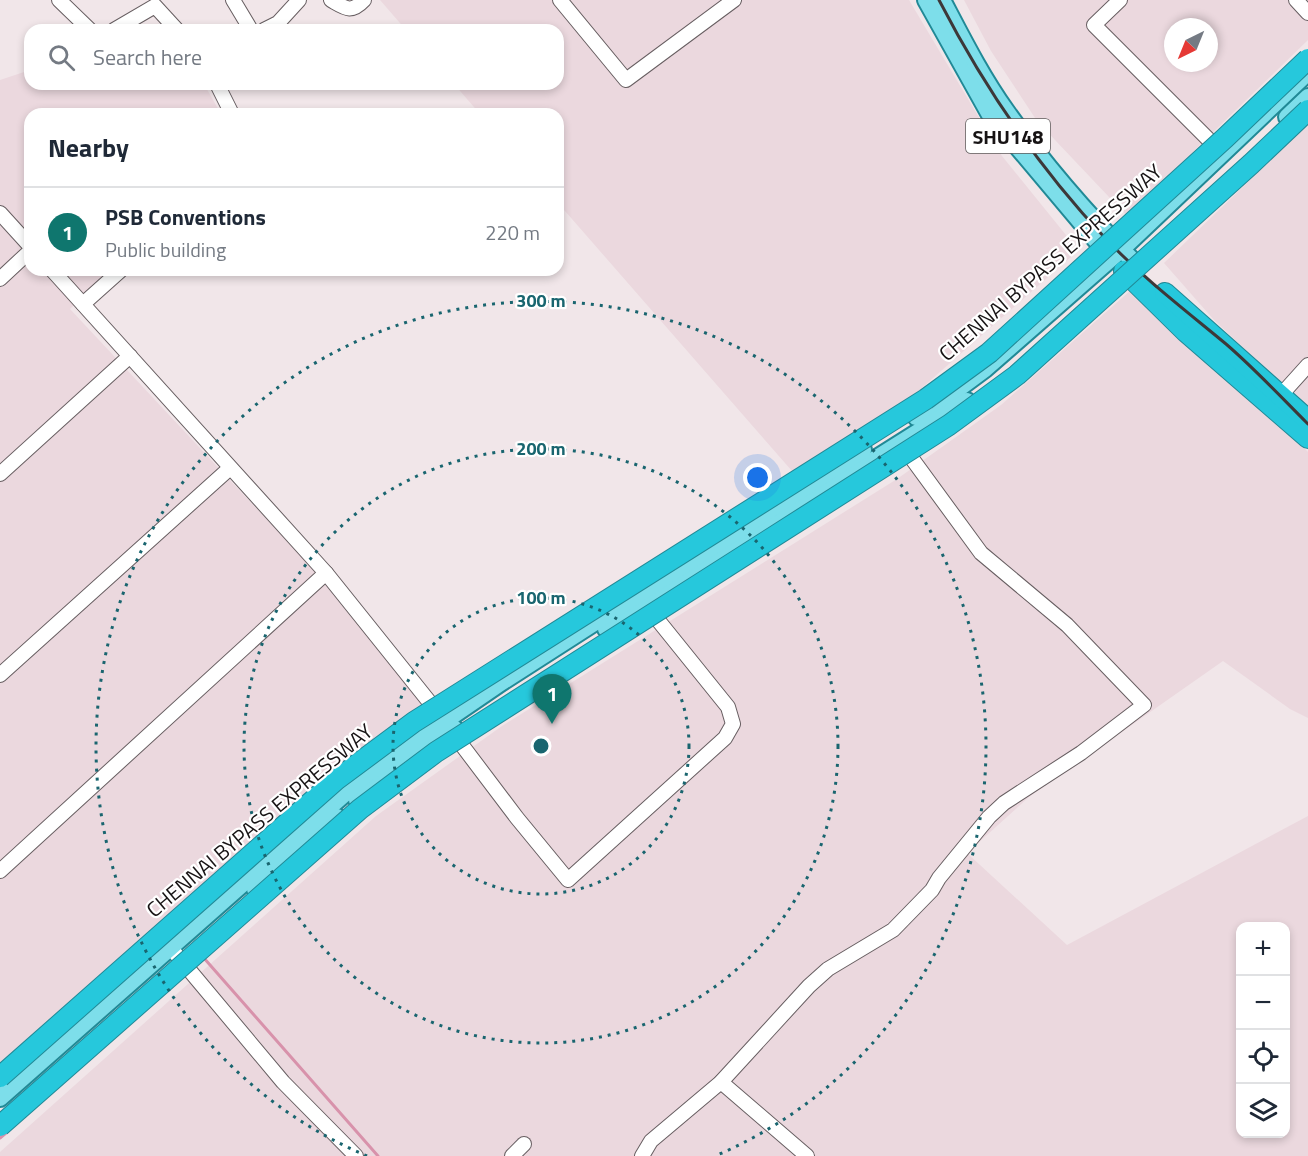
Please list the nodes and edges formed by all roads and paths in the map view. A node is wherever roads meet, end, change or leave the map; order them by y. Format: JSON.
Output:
{"nodes":[{"id":1,"x":59,"y":0,"type":"edge"},
{"id":2,"x":233,"y":0,"type":"edge"},
{"id":3,"x":299,"y":0,"type":"edge"},
{"id":4,"x":331,"y":0,"type":"edge"},
{"id":5,"x":364,"y":0,"type":"edge"},
{"id":6,"x":560,"y":0,"type":"edge"},
{"id":7,"x":734,"y":0,"type":"edge"},
{"id":8,"x":926,"y":0,"type":"edge"},
{"id":9,"x":942,"y":0,"type":"edge"},
{"id":10,"x":1120,"y":0,"type":"edge"},
{"id":11,"x":1296,"y":0,"type":"edge"},
{"id":12,"x":1308,"y":13,"type":"edge"},
{"id":13,"x":84,"y":24,"type":"edge"},
{"id":14,"x":124,"y":24,"type":"edge"},
{"id":15,"x":172,"y":24,"type":"edge"},
{"id":16,"x":247,"y":24,"type":"edge"},
{"id":17,"x":276,"y":24,"type":"edge"},
{"id":18,"x":1308,"y":58,"type":"edge"},
{"id":19,"x":1308,"y":72,"type":"edge"},
{"id":20,"x":220,"y":90,"type":"edge"},
{"id":21,"x":1308,"y":97,"type":"edge"},
{"id":22,"x":1280,"y":99,"type":"junction"},
{"id":23,"x":229,"y":108,"type":"edge"},
{"id":24,"x":1303,"y":113,"type":"edge"},
{"id":25,"x":1223,"y":154,"type":"junction"},
{"id":26,"x":0,"y":213,"type":"edge"},
{"id":27,"x":24,"y":239,"type":"edge"},
{"id":28,"x":24,"y":257,"type":"edge"},
{"id":29,"x":1123,"y":260,"type":"junction"},
{"id":30,"x":57,"y":276,"type":"edge"},
{"id":31,"x":115,"y":276,"type":"edge"},
{"id":32,"x":0,"y":279,"type":"edge"},
{"id":33,"x":83,"y":304,"type":"junction"},
{"id":34,"x":130,"y":356,"type":"junction"},
{"id":35,"x":1308,"y":365,"type":"edge"},
{"id":36,"x":1281,"y":395,"type":"junction"},
{"id":37,"x":1308,"y":420,"type":"edge"},
{"id":38,"x":1308,"y":438,"type":"edge"},
{"id":39,"x":901,"y":444,"type":"junction"},
{"id":40,"x":231,"y":468,"type":"junction"},
{"id":41,"x":0,"y":474,"type":"edge"},
{"id":42,"x":326,"y":573,"type":"junction"},
{"id":43,"x":645,"y":604,"type":"junction"},
{"id":44,"x":0,"y":675,"type":"edge"},
{"id":45,"x":447,"y":725,"type":"junction"},
{"id":46,"x":0,"y":871,"type":"edge"},
{"id":47,"x":182,"y":962,"type":"junction"},
{"id":48,"x":0,"y":1077,"type":"edge"},
{"id":49,"x":721,"y":1082,"type":"junction"},
{"id":50,"x":2,"y":1112,"type":"edge"},
{"id":51,"x":524,"y":1144,"type":"dead end"},
{"id":52,"x":356,"y":1156,"type":"edge"},
{"id":53,"x":512,"y":1156,"type":"edge"},
{"id":54,"x":642,"y":1156,"type":"edge"},
{"id":55,"x":807,"y":1156,"type":"edge"}],
"edges":[{"from":1,"to":13,"type":"street"},
{"from":2,"to":16,"type":"street"},
{"from":3,"to":17,"type":"street"},
{"from":4,"to":5,"type":"street"},
{"from":6,"to":7,"type":"street"},
{"from":8,"to":29,"type":"main road","number":"SHU148"},
{"from":9,"to":29,"type":"main road","number":"SHU148"},
{"from":10,"to":25,"type":"street"},
{"from":11,"to":12,"type":"street"},
{"from":14,"to":15,"type":"street"},
{"from":18,"to":48,"type":"highway","name":"CHENNAI BYPASS EXPRESSWAY","bridge":true},
{"from":19,"to":22,"type":"main road"},
{"from":20,"to":23,"type":"street"},
{"from":21,"to":24,"type":"main road"},
{"from":22,"to":24,"type":"street"},
{"from":22,"to":25,"type":"main road"},
{"from":24,"to":29,"type":"main road"},
{"from":24,"to":50,"type":"highway","bridge":true},
{"from":25,"to":29,"type":"main road"},
{"from":26,"to":27,"type":"street"},
{"from":28,"to":32,"type":"street"},
{"from":29,"to":36,"type":"highway","number":"SHU148"},
{"from":29,"to":38,"type":"highway","number":"SHU148"},
{"from":29,"to":39,"type":"main road"},
{"from":29,"to":45,"type":"main road"},
{"from":30,"to":33,"type":"street"},
{"from":31,"to":33,"type":"street"},
{"from":33,"to":34,"type":"street"},
{"from":34,"to":40,"type":"street"},
{"from":34,"to":41,"type":"street"},
{"from":35,"to":36,"type":"street"},
{"from":36,"to":37,"type":"highway","number":"SHU148"},
{"from":39,"to":43,"type":"main road"},
{"from":39,"to":49,"type":"street"},
{"from":40,"to":42,"type":"street"},
{"from":40,"to":44,"type":"street"},
{"from":42,"to":45,"type":"street"},
{"from":42,"to":46,"type":"street"},
{"from":43,"to":45,"type":"main road"},
{"from":43,"to":45,"type":"street"},
{"from":45,"to":47,"type":"main road"},
{"from":47,"to":50,"type":"main road"},
{"from":47,"to":52,"type":"street"},
{"from":49,"to":54,"type":"street"},
{"from":49,"to":55,"type":"street"},
{"from":51,"to":53,"type":"street"}]}
